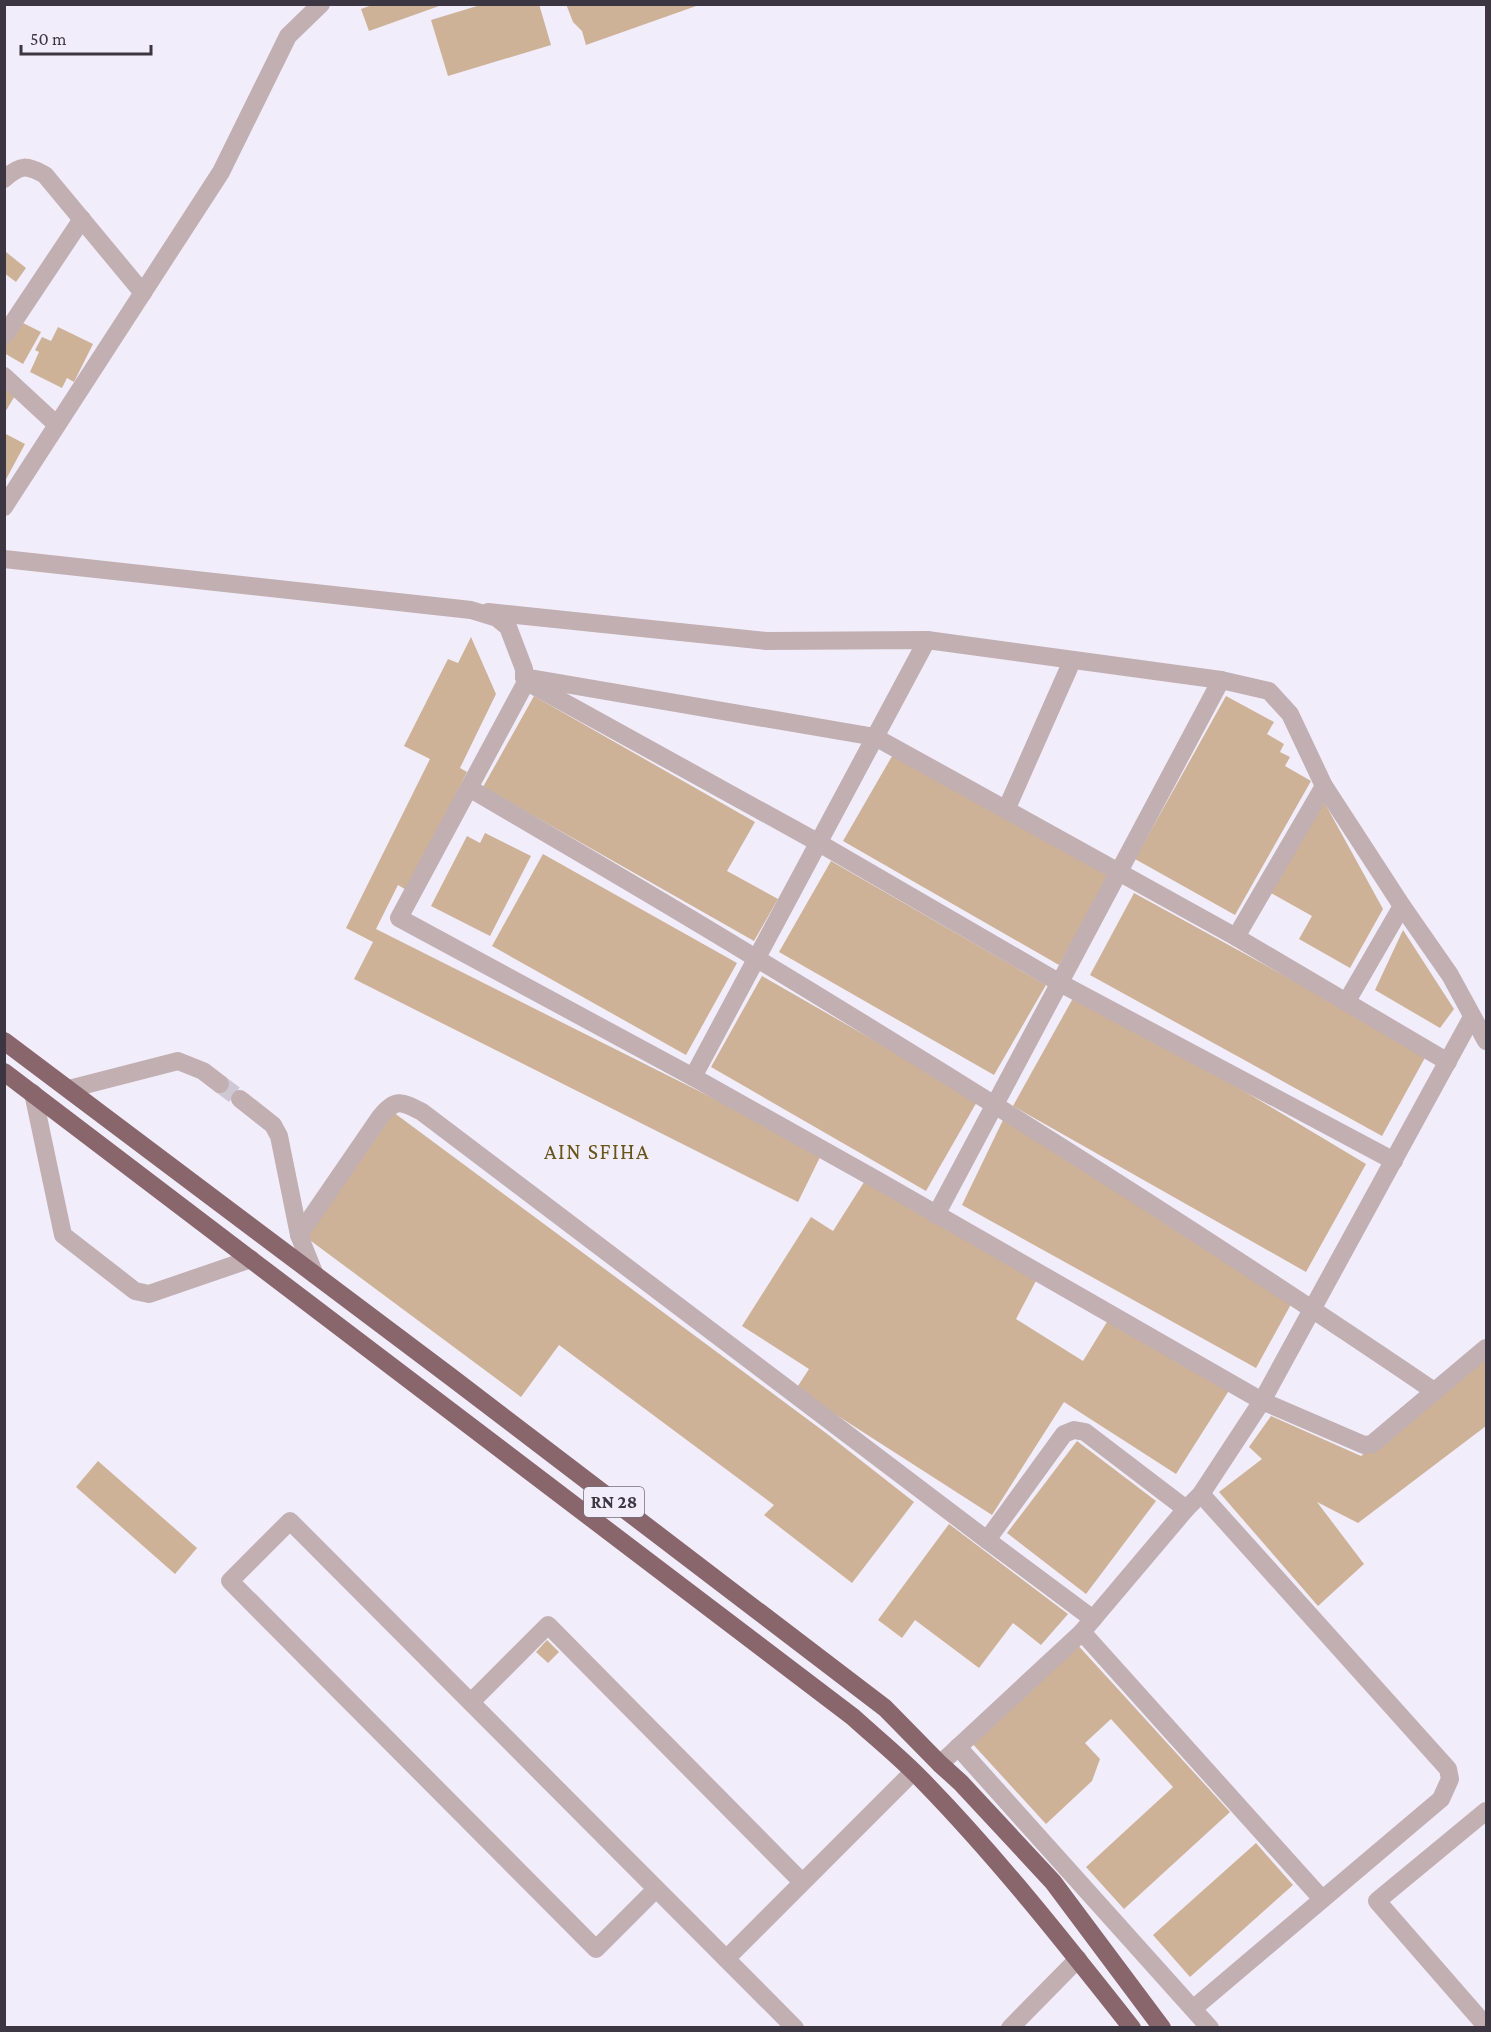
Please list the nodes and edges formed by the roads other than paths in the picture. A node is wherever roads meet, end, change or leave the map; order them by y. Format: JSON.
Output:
{"nodes":[{"id":1,"x":321,"y":4,"type":"edge"},
{"id":2,"x":4,"y":178,"type":"edge"},
{"id":3,"x":82,"y":219,"type":"junction"},
{"id":4,"x":143,"y":293,"type":"junction"},
{"id":5,"x":4,"y":336,"type":"edge"},
{"id":6,"x":4,"y":376,"type":"edge"},
{"id":7,"x":57,"y":425,"type":"junction"},
{"id":8,"x":4,"y":507,"type":"edge"},
{"id":9,"x":4,"y":559,"type":"edge"},
{"id":10,"x":471,"y":610,"type":"junction"},
{"id":11,"x":927,"y":640,"type":"junction"},
{"id":12,"x":1072,"y":661,"type":"junction"},
{"id":13,"x":525,"y":680,"type":"junction"},
{"id":14,"x":1221,"y":680,"type":"junction"},
{"id":15,"x":875,"y":737,"type":"junction"},
{"id":16,"x":1324,"y":786,"type":"junction"},
{"id":17,"x":469,"y":788,"type":"junction"},
{"id":18,"x":1006,"y":810,"type":"junction"},
{"id":19,"x":819,"y":843,"type":"junction"},
{"id":20,"x":1119,"y":872,"type":"junction"},
{"id":21,"x":1402,"y":906,"type":"junction"},
{"id":22,"x":1236,"y":938,"type":"junction"},
{"id":23,"x":757,"y":958,"type":"junction"},
{"id":24,"x":1060,"y":983,"type":"junction"},
{"id":25,"x":1347,"y":1001,"type":"junction"},
{"id":26,"x":1472,"y":1017,"type":"junction"},
{"id":27,"x":4,"y":1041,"type":"edge"},
{"id":28,"x":1486,"y":1041,"type":"edge"},
{"id":29,"x":1448,"y":1062,"type":"junction"},
{"id":30,"x":4,"y":1072,"type":"edge"},
{"id":31,"x":693,"y":1077,"type":"junction"},
{"id":32,"x":220,"y":1084,"type":"tunnel mouth"},
{"id":33,"x":69,"y":1089,"type":"junction"},
{"id":34,"x":33,"y":1093,"type":"junction"},
{"id":35,"x":240,"y":1099,"type":"tunnel mouth"},
{"id":36,"x":994,"y":1104,"type":"junction"},
{"id":37,"x":1394,"y":1161,"type":"junction"},
{"id":38,"x":936,"y":1215,"type":"junction"},
{"id":39,"x":299,"y":1235,"type":"junction"},
{"id":40,"x":251,"y":1259,"type":"junction"},
{"id":41,"x":315,"y":1275,"type":"junction"},
{"id":42,"x":1314,"y":1309,"type":"junction"},
{"id":43,"x":1486,"y":1348,"type":"edge"},
{"id":44,"x":1434,"y":1391,"type":"junction"},
{"id":45,"x":1262,"y":1401,"type":"junction"},
{"id":46,"x":1201,"y":1494,"type":"junction"},
{"id":47,"x":1186,"y":1509,"type":"junction"},
{"id":48,"x":987,"y":1540,"type":"junction"},
{"id":49,"x":1088,"y":1625,"type":"junction"},
{"id":50,"x":471,"y":1702,"type":"junction"},
{"id":51,"x":958,"y":1748,"type":"junction"},
{"id":52,"x":940,"y":1764,"type":"junction"},
{"id":53,"x":913,"y":1772,"type":"junction"},
{"id":54,"x":1486,"y":1811,"type":"edge"},
{"id":55,"x":802,"y":1882,"type":"junction"},
{"id":56,"x":656,"y":1889,"type":"junction"},
{"id":57,"x":1322,"y":1899,"type":"junction"},
{"id":58,"x":726,"y":1959,"type":"junction"},
{"id":59,"x":1078,"y":1959,"type":"junction"},
{"id":60,"x":1194,"y":2008,"type":"junction"},
{"id":61,"x":1486,"y":2026,"type":"edge"},
{"id":62,"x":795,"y":2028,"type":"edge"},
{"id":63,"x":1010,"y":2028,"type":"edge"},
{"id":64,"x":1132,"y":2028,"type":"edge"},
{"id":65,"x":1162,"y":2028,"type":"edge"},
{"id":66,"x":1210,"y":2028,"type":"edge"}],
"edges":[{"from":1,"to":4,"type":"street"},
{"from":2,"to":3,"type":"street"},
{"from":3,"to":4,"type":"street"},
{"from":3,"to":5,"type":"street"},
{"from":4,"to":7,"type":"street"},
{"from":6,"to":7,"type":"street"},
{"from":7,"to":8,"type":"street"},
{"from":9,"to":10,"type":"street"},
{"from":10,"to":11,"type":"street"},
{"from":10,"to":13,"type":"street"},
{"from":11,"to":12,"type":"street"},
{"from":11,"to":15,"type":"street"},
{"from":12,"to":14,"type":"street"},
{"from":12,"to":18,"type":"street"},
{"from":13,"to":15,"type":"street"},
{"from":13,"to":17,"type":"street"},
{"from":13,"to":19,"type":"street"},
{"from":14,"to":16,"type":"street"},
{"from":14,"to":20,"type":"street"},
{"from":15,"to":18,"type":"street"},
{"from":15,"to":19,"type":"street"},
{"from":16,"to":21,"type":"street"},
{"from":16,"to":22,"type":"street"},
{"from":17,"to":23,"type":"street"},
{"from":17,"to":31,"type":"street"},
{"from":18,"to":20,"type":"street"},
{"from":19,"to":23,"type":"street"},
{"from":19,"to":24,"type":"street"},
{"from":20,"to":22,"type":"street"},
{"from":20,"to":24,"type":"street"},
{"from":21,"to":25,"type":"street"},
{"from":21,"to":26,"type":"street"},
{"from":22,"to":25,"type":"street"},
{"from":23,"to":31,"type":"street"},
{"from":23,"to":36,"type":"street"},
{"from":24,"to":36,"type":"street"},
{"from":24,"to":37,"type":"street"},
{"from":25,"to":29,"type":"street"},
{"from":26,"to":28,"type":"street"},
{"from":26,"to":29,"type":"street"},
{"from":27,"to":33,"type":"highway","number":"RN 28"},
{"from":29,"to":37,"type":"street"},
{"from":30,"to":34,"type":"highway","number":"RN 28"},
{"from":31,"to":38,"type":"street"},
{"from":32,"to":33,"type":"street"},
{"from":33,"to":41,"type":"highway","number":"RN 28"},
{"from":34,"to":40,"type":"highway","number":"RN 28"},
{"from":34,"to":40,"type":"street"},
{"from":35,"to":39,"type":"street"},
{"from":36,"to":38,"type":"street"},
{"from":36,"to":42,"type":"street"},
{"from":37,"to":42,"type":"street"},
{"from":38,"to":45,"type":"street"},
{"from":39,"to":41,"type":"street"},
{"from":39,"to":48,"type":"street"},
{"from":40,"to":53,"type":"highway","number":"RN 28"},
{"from":41,"to":52,"type":"highway","number":"RN 28"},
{"from":42,"to":44,"type":"street"},
{"from":42,"to":45,"type":"street"},
{"from":43,"to":44,"type":"street"},
{"from":44,"to":45,"type":"street"},
{"from":45,"to":46,"type":"street"},
{"from":46,"to":47,"type":"street"},
{"from":46,"to":57,"type":"street"},
{"from":47,"to":48,"type":"street"},
{"from":47,"to":49,"type":"street"},
{"from":48,"to":49,"type":"street"},
{"from":49,"to":51,"type":"street"},
{"from":49,"to":57,"type":"street"},
{"from":50,"to":55,"type":"street"},
{"from":50,"to":56,"type":"street"},
{"from":50,"to":56,"type":"street"},
{"from":51,"to":52,"type":"street"},
{"from":51,"to":60,"type":"street"},
{"from":52,"to":65,"type":"highway","number":"RN 28"},
{"from":53,"to":55,"type":"street"},
{"from":53,"to":59,"type":"highway","number":"RN 28"},
{"from":54,"to":61,"type":"street"},
{"from":55,"to":58,"type":"street"},
{"from":56,"to":58,"type":"street"},
{"from":57,"to":60,"type":"street"},
{"from":58,"to":62,"type":"street"},
{"from":59,"to":63,"type":"street"},
{"from":59,"to":64,"type":"highway","number":"RN 28"},
{"from":60,"to":66,"type":"street"}]}
